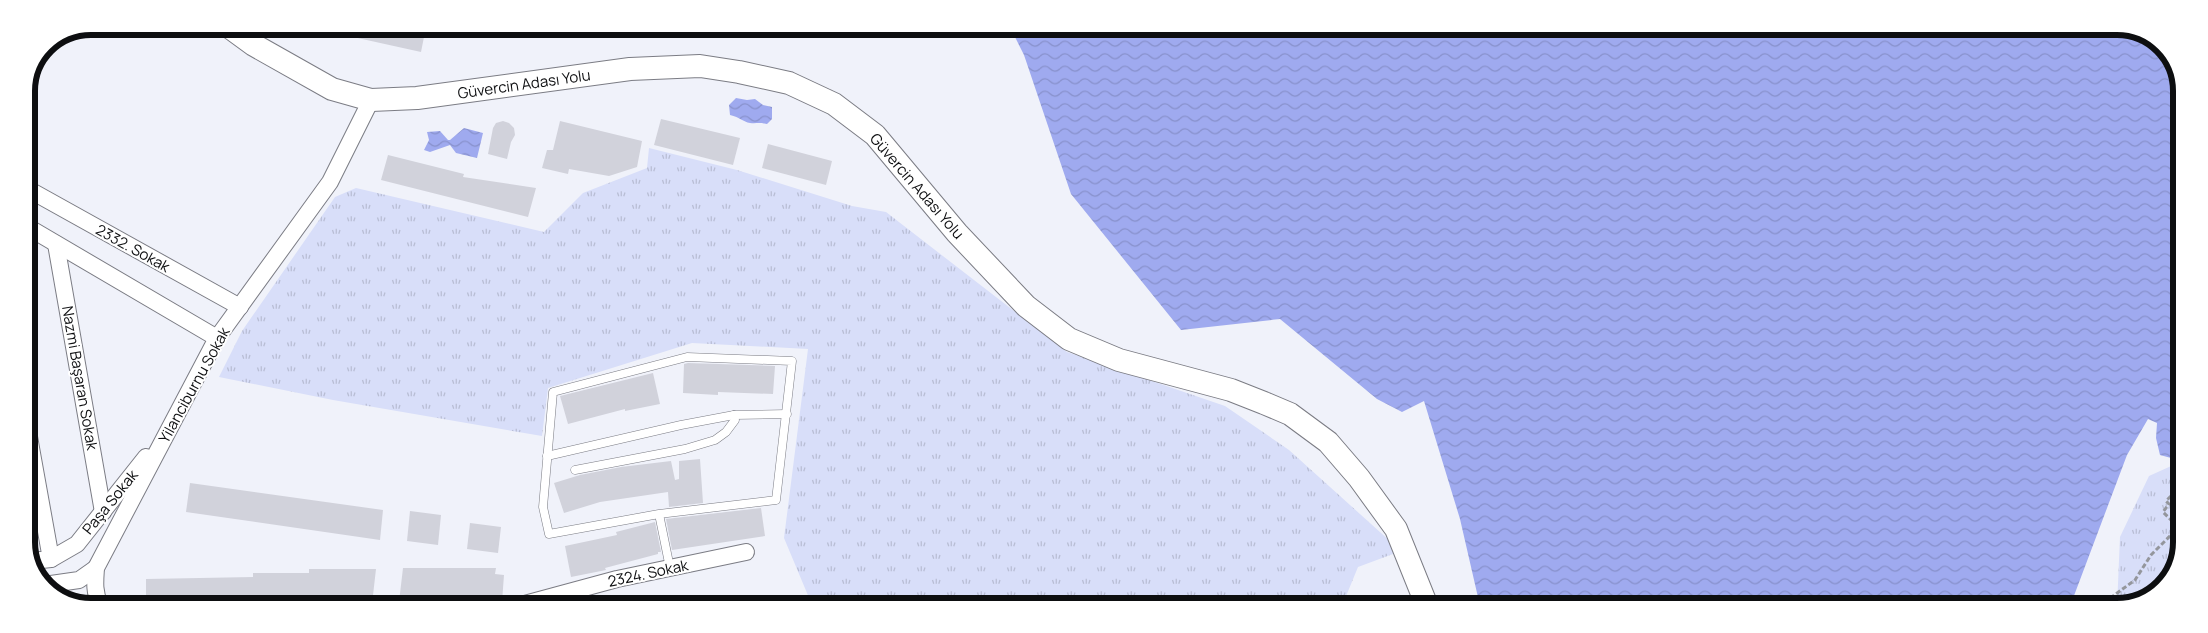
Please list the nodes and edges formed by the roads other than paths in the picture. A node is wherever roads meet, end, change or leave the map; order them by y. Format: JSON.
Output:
{"nodes":[{"id":1,"x":240,"y":35,"type":"edge"},
{"id":2,"x":370,"y":100,"type":"junction"},
{"id":3,"x":35,"y":193,"type":"edge"},
{"id":4,"x":35,"y":231,"type":"edge"},
{"id":5,"x":56,"y":244,"type":"junction"},
{"id":6,"x":240,"y":307,"type":"junction"},
{"id":7,"x":217,"y":338,"type":"junction"},
{"id":8,"x":787,"y":414,"type":"junction"},
{"id":9,"x":734,"y":415,"type":"junction"},
{"id":10,"x":173,"y":422,"type":"junction"},
{"id":11,"x":548,"y":456,"type":"junction"},
{"id":12,"x":35,"y":470,"type":"edge"},
{"id":13,"x":575,"y":470,"type":"dead end"},
{"id":14,"x":103,"y":512,"type":"junction"},
{"id":15,"x":659,"y":514,"type":"junction"},
{"id":16,"x":746,"y":552,"type":"dead end"},
{"id":17,"x":51,"y":559,"type":"junction"},
{"id":18,"x":38,"y":560,"type":"edge"},
{"id":19,"x":96,"y":568,"type":"junction"},
{"id":20,"x":670,"y":568,"type":"junction"},
{"id":21,"x":53,"y":584,"type":"edge"},
{"id":22,"x":97,"y":598,"type":"edge"},
{"id":23,"x":547,"y":598,"type":"edge"},
{"id":24,"x":1424,"y":598,"type":"edge"}],
"edges":[{"from":1,"to":2,"type":"main road","name":"Güvercin Adası Yolu"},
{"from":2,"to":6,"type":"street","name":"Yilanciburnu Sokak"},
{"from":2,"to":24,"type":"main road","name":"Güvercin Adası Yolu"},
{"from":3,"to":6,"type":"street","name":"2332. Sokak"},
{"from":4,"to":5,"type":"street"},
{"from":5,"to":7,"type":"street"},
{"from":5,"to":14,"type":"street","name":"Nazmi Başaran Sokak"},
{"from":6,"to":7,"type":"street","name":"Yilanciburnu Sokak"},
{"from":7,"to":10,"type":"street","name":"Yilanciburnu Sokak"},
{"from":8,"to":9,"type":"lane"},
{"from":8,"to":11,"type":"lane"},
{"from":8,"to":15,"type":"lane"},
{"from":9,"to":11,"type":"lane"},
{"from":9,"to":13,"type":"lane"},
{"from":10,"to":14,"type":"street","name":"Paşa Sokak"},
{"from":10,"to":19,"type":"street","name":"Yilanciburnu Sokak"},
{"from":11,"to":15,"type":"lane"},
{"from":12,"to":17,"type":"street"},
{"from":14,"to":17,"type":"street","name":"Paşa Sokak"},
{"from":15,"to":20,"type":"lane"},
{"from":16,"to":20,"type":"street","name":"2324. Sokak"},
{"from":17,"to":18,"type":"street","name":"Paşa Sokak"},
{"from":19,"to":21,"type":"street"},
{"from":19,"to":22,"type":"street","name":"Yilanciburnu Sokak"},
{"from":20,"to":23,"type":"street","name":"2324. Sokak"}]}
